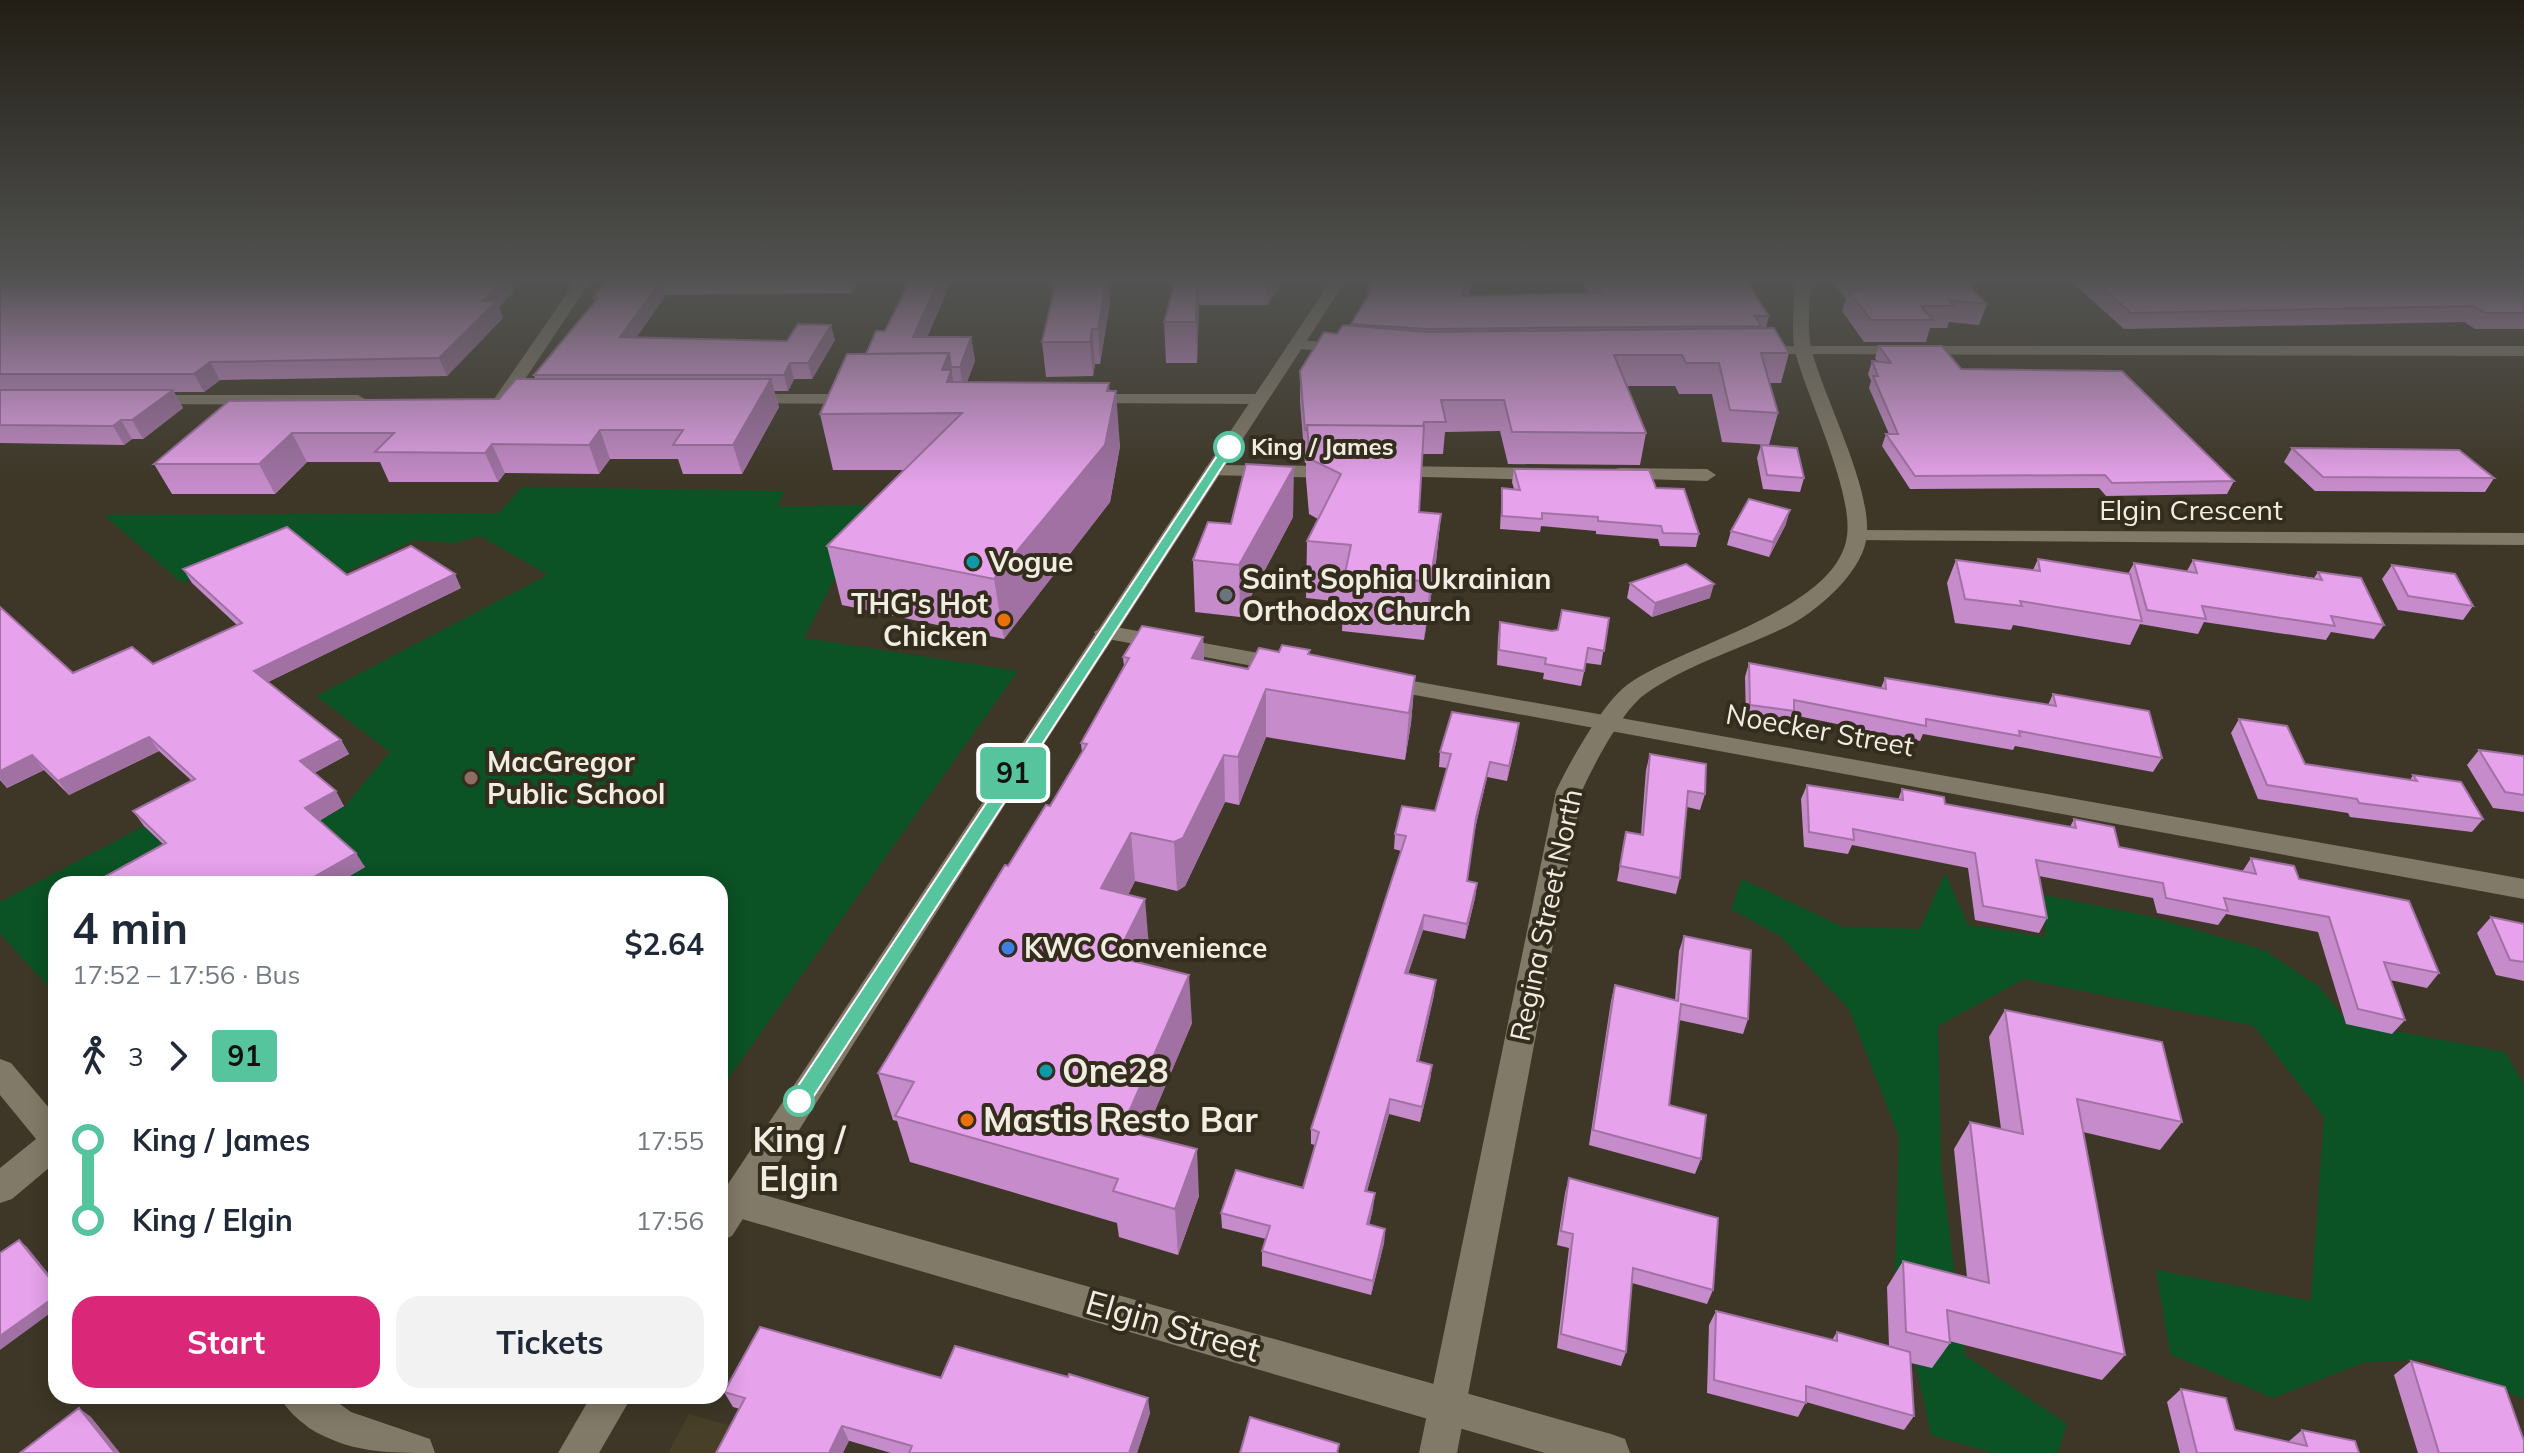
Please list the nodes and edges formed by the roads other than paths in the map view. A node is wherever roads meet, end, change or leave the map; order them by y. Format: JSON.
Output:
{"nodes":[{"id":1,"x":537,"y":350,"type":"edge"},
{"id":2,"x":1292,"y":350,"type":"edge"},
{"id":3,"x":1747,"y":351,"type":"edge"},
{"id":4,"x":1803,"y":351,"type":"junction"},
{"id":5,"x":2524,"y":351,"type":"edge"},
{"id":6,"x":504,"y":399,"type":"edge"},
{"id":7,"x":721,"y":399,"type":"edge"},
{"id":8,"x":877,"y":399,"type":"edge"},
{"id":9,"x":1064,"y":399,"type":"edge"},
{"id":10,"x":1260,"y":399,"type":"junction"},
{"id":11,"x":126,"y":400,"type":"edge"},
{"id":12,"x":373,"y":400,"type":"edge"},
{"id":13,"x":1213,"y":471,"type":"junction"},
{"id":14,"x":1565,"y":474,"type":"edge"},
{"id":15,"x":1595,"y":474,"type":"edge"},
{"id":16,"x":1707,"y":475,"type":"dead end"},
{"id":17,"x":1857,"y":536,"type":"junction"},
{"id":18,"x":2524,"y":539,"type":"edge"},
{"id":19,"x":1105,"y":632,"type":"junction"},
{"id":20,"x":1314,"y":670,"type":"edge"},
{"id":21,"x":1361,"y":679,"type":"edge"},
{"id":22,"x":1608,"y":724,"type":"junction"},
{"id":23,"x":2524,"y":889,"type":"edge"},
{"id":24,"x":0,"y":1072,"type":"edge"},
{"id":25,"x":48,"y":1130,"type":"edge"},
{"id":26,"x":48,"y":1147,"type":"edge"},
{"id":27,"x":0,"y":1188,"type":"edge"},
{"id":28,"x":728,"y":1212,"type":"edge"},
{"id":29,"x":728,"y":1214,"type":"edge"},
{"id":30,"x":309,"y":1404,"type":"edge"},
{"id":31,"x":608,"y":1404,"type":"edge"},
{"id":32,"x":1446,"y":1404,"type":"junction"},
{"id":33,"x":416,"y":1453,"type":"edge"},
{"id":34,"x":577,"y":1453,"type":"edge"},
{"id":35,"x":1438,"y":1453,"type":"edge"},
{"id":36,"x":1611,"y":1453,"type":"edge"}],
"edges":[{"from":1,"to":6,"type":"street"},
{"from":2,"to":10,"type":"street"},
{"from":3,"to":4,"type":"street"},
{"from":4,"to":5,"type":"street"},
{"from":4,"to":17,"type":"street"},
{"from":7,"to":8,"type":"street"},
{"from":9,"to":10,"type":"street"},
{"from":10,"to":13,"type":"street"},
{"from":11,"to":12,"type":"street"},
{"from":13,"to":14,"type":"street"},
{"from":13,"to":19,"type":"street"},
{"from":15,"to":16,"type":"street"},
{"from":17,"to":18,"type":"street","name":"Elgin Crescent"},
{"from":17,"to":22,"type":"street","name":"Regina Street North"},
{"from":19,"to":20,"type":"street"},
{"from":19,"to":28,"type":"street"},
{"from":21,"to":22,"type":"street","name":"Noecker Street"},
{"from":22,"to":23,"type":"street","name":"Noecker Street"},
{"from":22,"to":32,"type":"street","name":"Regina Street North"},
{"from":24,"to":25,"type":"street"},
{"from":26,"to":27,"type":"street"},
{"from":29,"to":32,"type":"street","name":"Elgin Street"},
{"from":30,"to":33,"type":"street"},
{"from":31,"to":34,"type":"street"},
{"from":32,"to":35,"type":"street","name":"Regina Street North"},
{"from":32,"to":36,"type":"street","name":"Elgin Street"}]}
